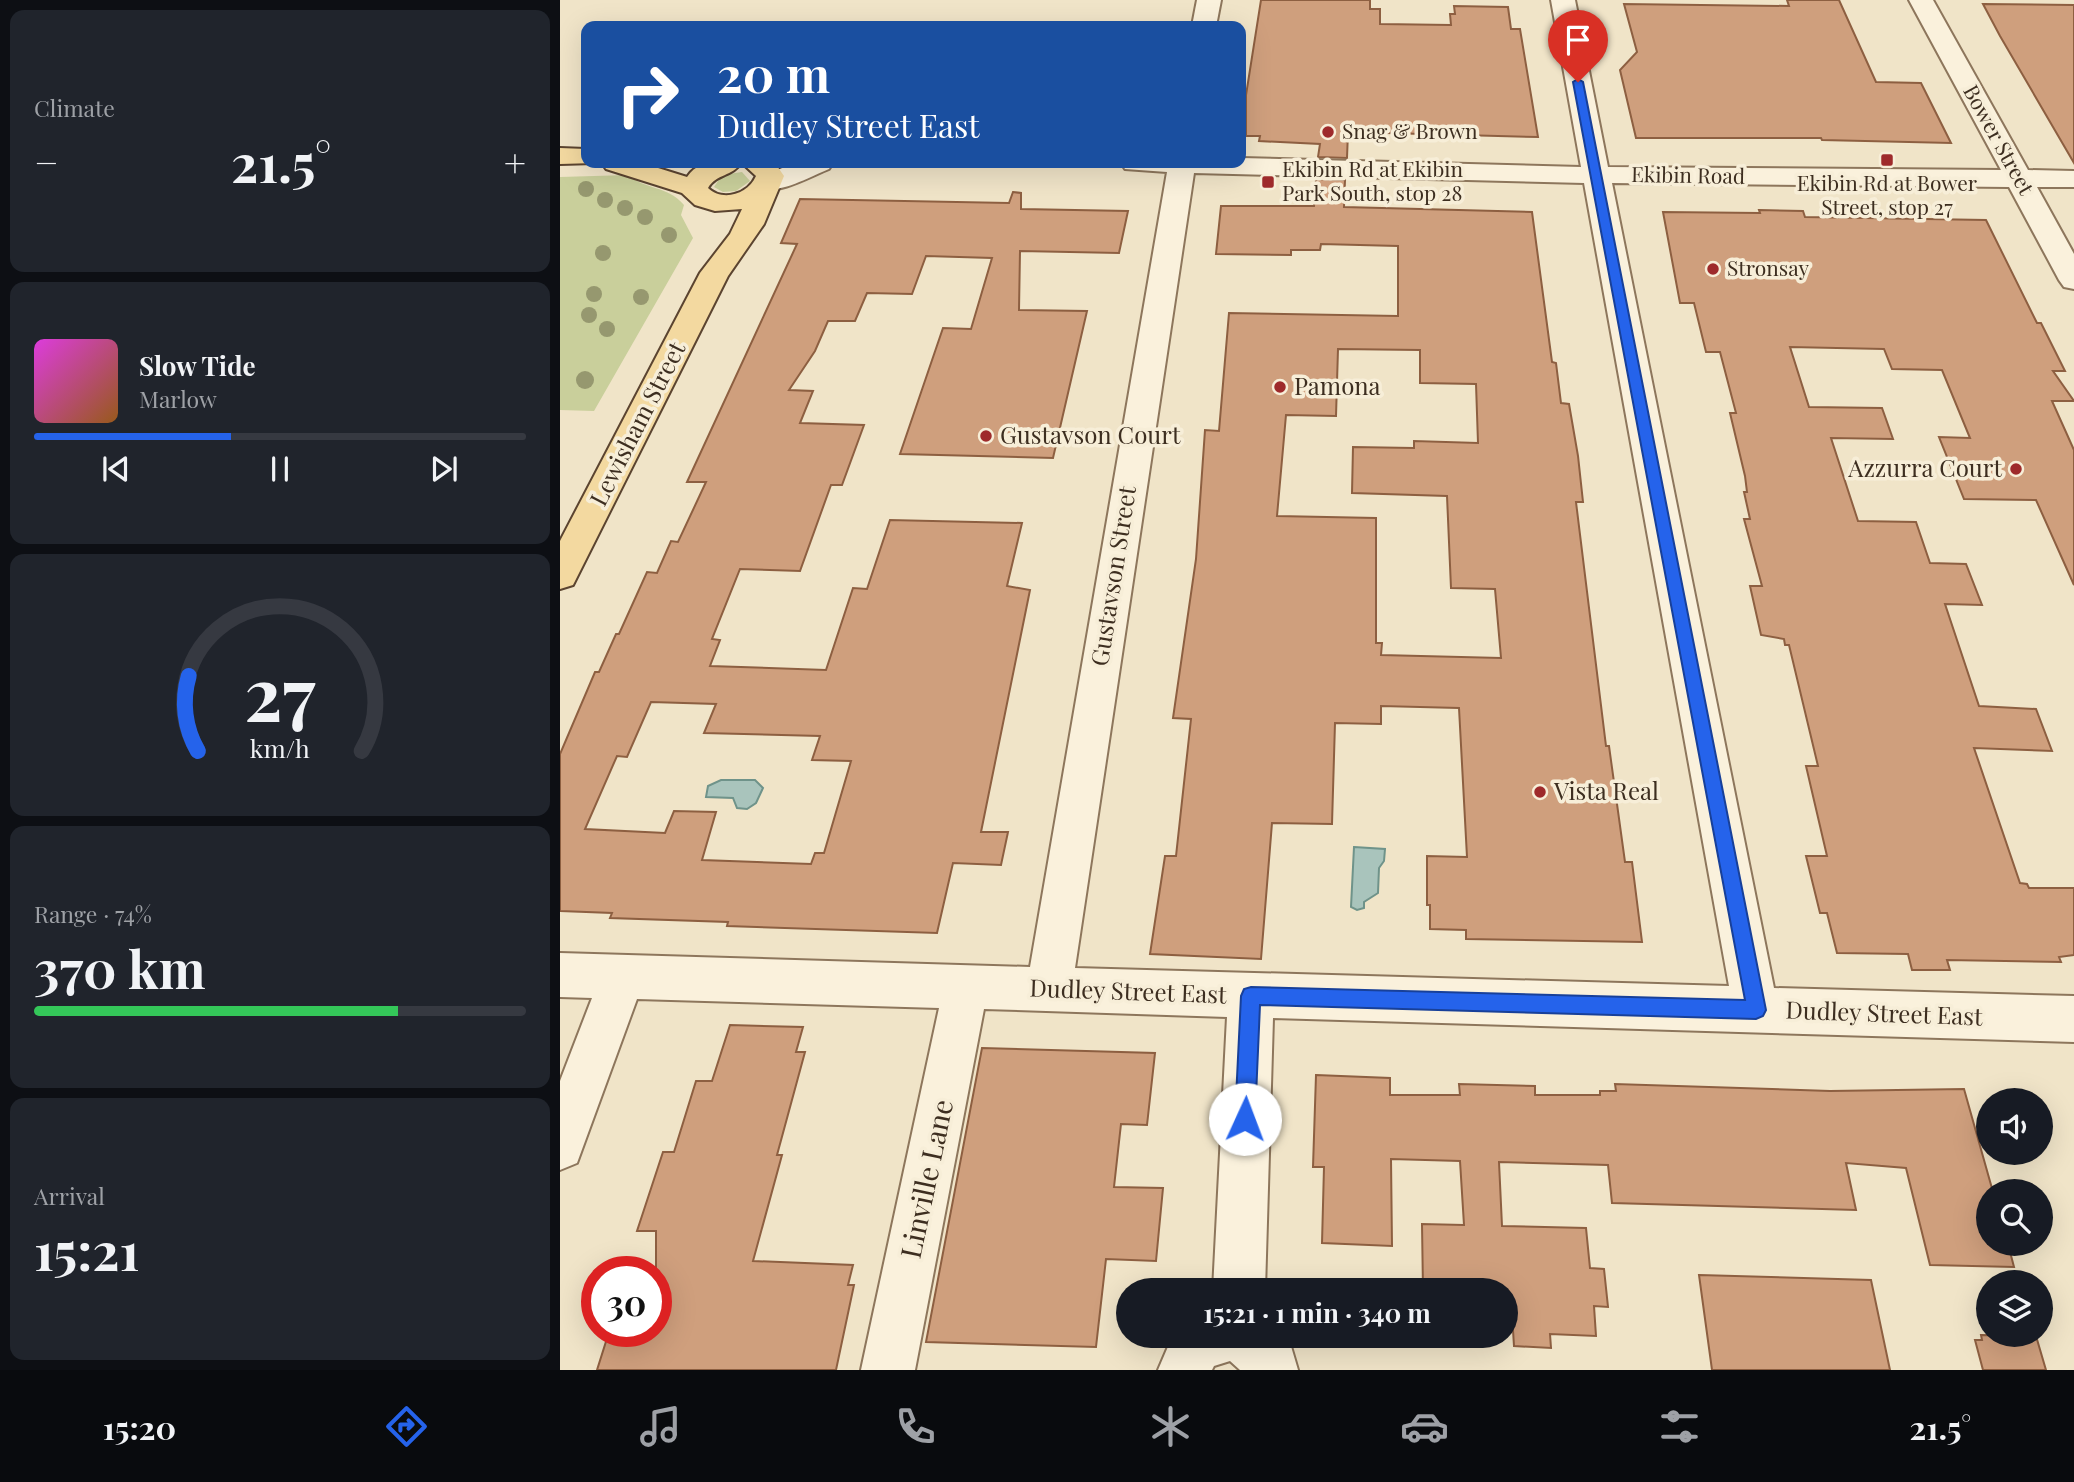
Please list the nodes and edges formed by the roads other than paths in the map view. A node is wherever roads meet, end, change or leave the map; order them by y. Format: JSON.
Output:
{"nodes":[{"id":1,"x":1209,"y":0,"type":"edge"},
{"id":2,"x":1563,"y":0,"type":"edge"},
{"id":3,"x":1921,"y":0,"type":"edge"},
{"id":4,"x":1205,"y":21,"type":"edge"},
{"id":5,"x":560,"y":156,"type":"edge"},
{"id":6,"x":581,"y":157,"type":"edge"},
{"id":7,"x":1246,"y":165,"type":"edge"},
{"id":8,"x":629,"y":168,"type":"edge"},
{"id":9,"x":714,"y":168,"type":"edge"},
{"id":10,"x":802,"y":168,"type":"edge"},
{"id":11,"x":1181,"y":168,"type":"edge"},
{"id":12,"x":1595,"y":175,"type":"junction"},
{"id":13,"x":2020,"y":178,"type":"junction"},
{"id":14,"x":761,"y":179,"type":"edge"},
{"id":15,"x":2074,"y":179,"type":"edge"},
{"id":16,"x":699,"y":194,"type":"junction"},
{"id":17,"x":715,"y":273,"type":"junction"},
{"id":18,"x":2074,"y":280,"type":"edge"},
{"id":19,"x":560,"y":575,"type":"edge"},
{"id":20,"x":560,"y":975,"type":"edge"},
{"id":21,"x":622,"y":977,"type":"junction"},
{"id":22,"x":967,"y":987,"type":"junction"},
{"id":23,"x":1049,"y":989,"type":"junction"},
{"id":24,"x":1251,"y":996,"type":"junction"},
{"id":25,"x":1756,"y":1010,"type":"junction"},
{"id":26,"x":2074,"y":1019,"type":"edge"},
{"id":27,"x":560,"y":1146,"type":"edge"},
{"id":28,"x":1239,"y":1278,"type":"edge"},
{"id":29,"x":1195,"y":1348,"type":"edge"},
{"id":30,"x":1255,"y":1348,"type":"edge"},
{"id":31,"x":888,"y":1370,"type":"edge"},
{"id":32,"x":1185,"y":1370,"type":"edge"},
{"id":33,"x":1272,"y":1370,"type":"edge"}],
"edges":[{"from":1,"to":4,"type":"street"},
{"from":2,"to":12,"type":"street"},
{"from":3,"to":13,"type":"street","name":"Bower Street"},
{"from":5,"to":6,"type":"main road"},
{"from":7,"to":12,"type":"street","name":"Ekibin Road"},
{"from":8,"to":16,"type":"main road"},
{"from":9,"to":16,"type":"main road"},
{"from":10,"to":14,"type":"street"},
{"from":11,"to":23,"type":"street","name":"Gustavson Street"},
{"from":12,"to":13,"type":"street","name":"Ekibin Road"},
{"from":12,"to":25,"type":"street"},
{"from":13,"to":15,"type":"street","name":"Ekibin Road"},
{"from":13,"to":18,"type":"street","name":"Bower Street"},
{"from":14,"to":16,"type":"main road"},
{"from":14,"to":17,"type":"main road","name":"Lewisham Street"},
{"from":16,"to":17,"type":"main road","name":"Lewisham Street"},
{"from":17,"to":19,"type":"main road","name":"Lewisham Street"},
{"from":20,"to":21,"type":"street","name":"Dudley Street East"},
{"from":21,"to":22,"type":"street","name":"Dudley Street East"},
{"from":21,"to":27,"type":"street"},
{"from":22,"to":23,"type":"street","name":"Dudley Street East"},
{"from":22,"to":31,"type":"street","name":"Linville Lane"},
{"from":23,"to":24,"type":"street","name":"Dudley Street East"},
{"from":24,"to":25,"type":"street","name":"Dudley Street East"},
{"from":24,"to":28,"type":"street"},
{"from":25,"to":26,"type":"street","name":"Dudley Street East"},
{"from":29,"to":32,"type":"street"},
{"from":30,"to":33,"type":"street"}]}
